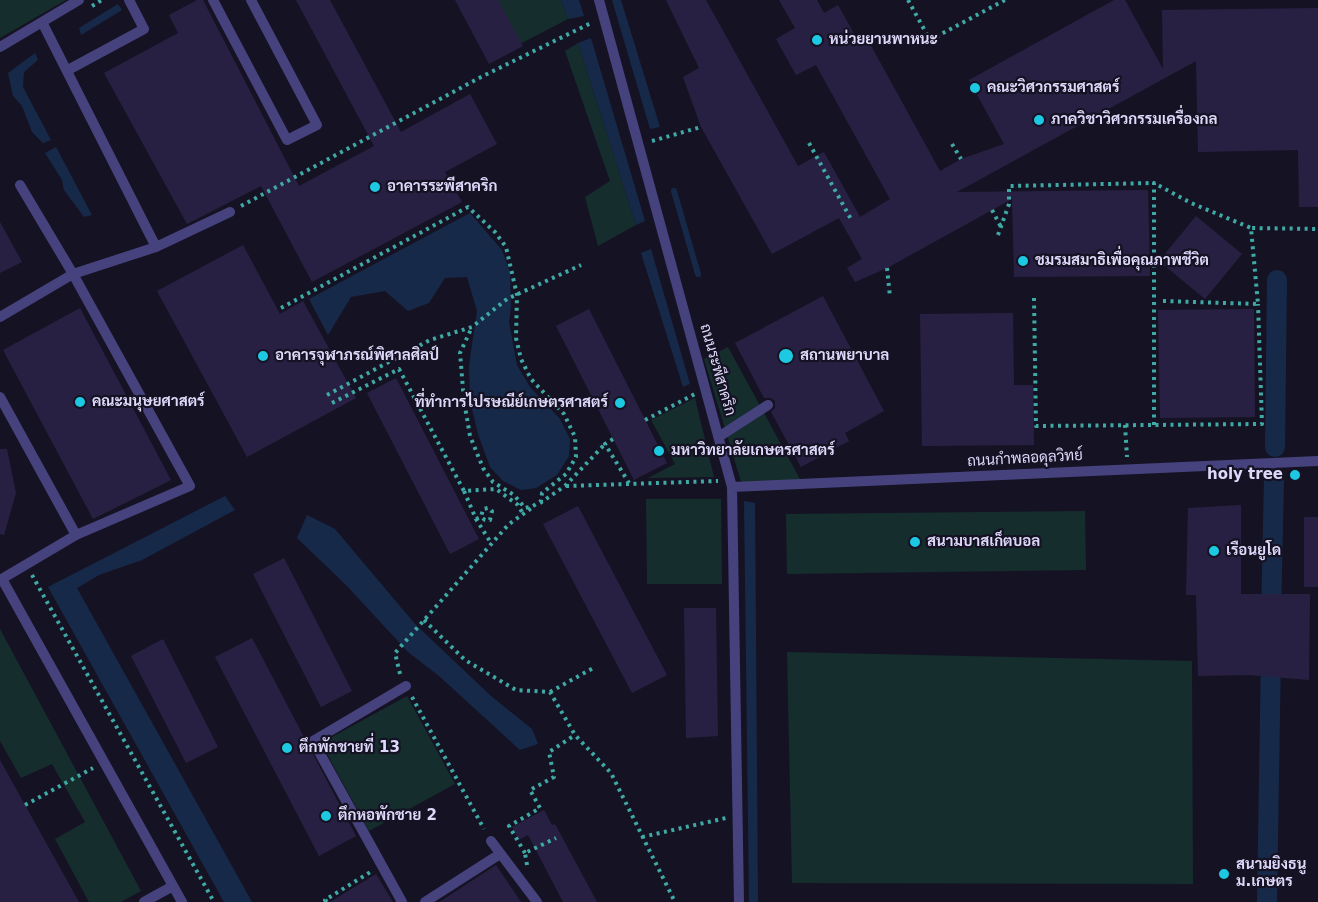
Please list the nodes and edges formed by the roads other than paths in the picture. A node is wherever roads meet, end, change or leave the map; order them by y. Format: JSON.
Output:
{"nodes":[{"id":1,"x":79,"y":0,"type":"edge"},
{"id":2,"x":129,"y":0,"type":"edge"},
{"id":3,"x":213,"y":0,"type":"edge"},
{"id":4,"x":251,"y":0,"type":"edge"},
{"id":5,"x":599,"y":0,"type":"edge"},
{"id":6,"x":42,"y":22,"type":"junction"},
{"id":7,"x":0,"y":47,"type":"edge"},
{"id":8,"x":68,"y":70,"type":"junction"},
{"id":9,"x":20,"y":185,"type":"dead end"},
{"id":10,"x":230,"y":212,"type":"road end"},
{"id":11,"x":156,"y":247,"type":"junction"},
{"id":12,"x":73,"y":274,"type":"junction"},
{"id":13,"x":0,"y":317,"type":"edge"},
{"id":14,"x":0,"y":397,"type":"edge"},
{"id":15,"x":768,"y":405,"type":"dead end"},
{"id":16,"x":720,"y":436,"type":"junction"},
{"id":17,"x":1318,"y":461,"type":"edge"},
{"id":18,"x":732,"y":487,"type":"junction"},
{"id":19,"x":76,"y":535,"type":"junction"},
{"id":20,"x":1,"y":579,"type":"edge"},
{"id":21,"x":406,"y":686,"type":"road end"},
{"id":22,"x":491,"y":841,"type":"road end"},
{"id":23,"x":500,"y":854,"type":"junction"},
{"id":24,"x":173,"y":886,"type":"junction"},
{"id":25,"x":535,"y":899,"type":"edge"},
{"id":26,"x":144,"y":902,"type":"edge"},
{"id":27,"x":182,"y":902,"type":"edge"},
{"id":28,"x":402,"y":902,"type":"edge"},
{"id":29,"x":425,"y":902,"type":"edge"},
{"id":30,"x":739,"y":902,"type":"edge"}],
"edges":[{"from":1,"to":6,"type":"lane"},
{"from":2,"to":8,"type":"lane"},
{"from":3,"to":4,"type":"lane"},
{"from":5,"to":16,"type":"lane","name":"ถนนระพีสาคริก"},
{"from":6,"to":7,"type":"lane"},
{"from":6,"to":8,"type":"lane"},
{"from":8,"to":11,"type":"lane"},
{"from":9,"to":12,"type":"lane"},
{"from":10,"to":11,"type":"lane"},
{"from":11,"to":12,"type":"lane"},
{"from":12,"to":13,"type":"lane"},
{"from":12,"to":19,"type":"lane"},
{"from":14,"to":19,"type":"lane"},
{"from":15,"to":16,"type":"lane"},
{"from":16,"to":18,"type":"lane","name":"ถนนระพีสาคริก"},
{"from":17,"to":18,"type":"lane","name":"ถนนกำพลอดุลวิทย์"},
{"from":18,"to":30,"type":"lane","name":"ถนนระพีสาคริก"},
{"from":19,"to":20,"type":"lane"},
{"from":20,"to":24,"type":"lane"},
{"from":21,"to":28,"type":"lane"},
{"from":22,"to":23,"type":"lane"},
{"from":23,"to":25,"type":"lane"},
{"from":23,"to":29,"type":"lane"},
{"from":24,"to":26,"type":"lane"},
{"from":24,"to":27,"type":"lane"}]}
